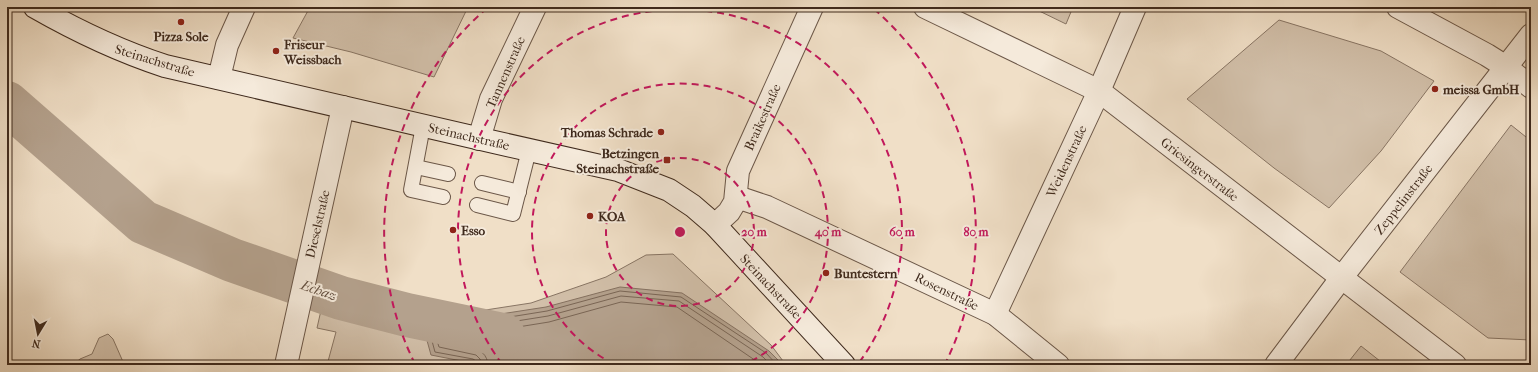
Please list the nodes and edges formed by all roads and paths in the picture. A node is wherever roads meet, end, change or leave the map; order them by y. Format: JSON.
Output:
{"nodes":[{"id":1,"x":35,"y":7,"type":"edge"},
{"id":2,"x":244,"y":7,"type":"edge"},
{"id":3,"x":535,"y":7,"type":"edge"},
{"id":4,"x":812,"y":7,"type":"edge"},
{"id":5,"x":925,"y":7,"type":"edge"},
{"id":6,"x":1135,"y":7,"type":"edge"},
{"id":7,"x":1398,"y":7,"type":"edge"},
{"id":8,"x":1531,"y":35,"type":"edge"},
{"id":9,"x":1506,"y":67,"type":"junction"},
{"id":10,"x":218,"y":78,"type":"junction"},
{"id":11,"x":1531,"y":87,"type":"edge"},
{"id":12,"x":1099,"y":91,"type":"junction"},
{"id":13,"x":343,"y":107,"type":"junction"},
{"id":14,"x":424,"y":126,"type":"junction"},
{"id":15,"x":479,"y":139,"type":"junction"},
{"id":16,"x":529,"y":150,"type":"junction"},
{"id":17,"x":416,"y":167,"type":"junction"},
{"id":18,"x":448,"y":174,"type":"dead end"},
{"id":19,"x":482,"y":182,"type":"dead end"},
{"id":20,"x":519,"y":192,"type":"junction"},
{"id":21,"x":737,"y":196,"type":"junction"},
{"id":22,"x":443,"y":197,"type":"dead end"},
{"id":23,"x":478,"y":205,"type":"dead end"},
{"id":24,"x":715,"y":225,"type":"junction"},
{"id":25,"x":1342,"y":277,"type":"junction"},
{"id":26,"x":995,"y":314,"type":"junction"},
{"id":27,"x":286,"y":365,"type":"edge"},
{"id":28,"x":844,"y":365,"type":"edge"},
{"id":29,"x":1058,"y":365,"type":"edge"},
{"id":30,"x":1276,"y":365,"type":"edge"},
{"id":31,"x":1455,"y":365,"type":"edge"}],
"edges":[{"from":1,"to":10,"type":"street","name":"Steinachstraße"},
{"from":2,"to":10,"type":"street"},
{"from":3,"to":15,"type":"street","name":"Tannenstraße"},
{"from":4,"to":21,"type":"street","name":"Braikestraße"},
{"from":5,"to":12,"type":"street","name":"Griesingerstraße"},
{"from":6,"to":12,"type":"street","name":"Weidenstraße"},
{"from":7,"to":9,"type":"street"},
{"from":8,"to":9,"type":"street","name":"Zeppelinstraße"},
{"from":9,"to":11,"type":"street"},
{"from":9,"to":25,"type":"street","name":"Zeppelinstraße"},
{"from":10,"to":13,"type":"street","name":"Steinachstraße"},
{"from":12,"to":25,"type":"street","name":"Griesingerstraße"},
{"from":12,"to":26,"type":"street","name":"Weidenstraße"},
{"from":13,"to":14,"type":"street","name":"Steinachstraße"},
{"from":13,"to":27,"type":"street","name":"Dieselstraße"},
{"from":14,"to":15,"type":"street","name":"Steinachstraße"},
{"from":14,"to":17,"type":"lane"},
{"from":15,"to":16,"type":"street","name":"Steinachstraße"},
{"from":16,"to":20,"type":"lane"},
{"from":16,"to":24,"type":"street","name":"Steinachstraße"},
{"from":17,"to":18,"type":"lane"},
{"from":17,"to":22,"type":"lane"},
{"from":19,"to":20,"type":"lane"},
{"from":20,"to":23,"type":"lane"},
{"from":21,"to":24,"type":"street","name":"Braikestraße"},
{"from":21,"to":26,"type":"street","name":"Rosenstraße"},
{"from":24,"to":28,"type":"street","name":"Steinachstraße"},
{"from":25,"to":30,"type":"street","name":"Zeppelinstraße"},
{"from":25,"to":31,"type":"street","name":"Griesingerstraße"},
{"from":26,"to":29,"type":"street","name":"Rosenstraße"}]}
